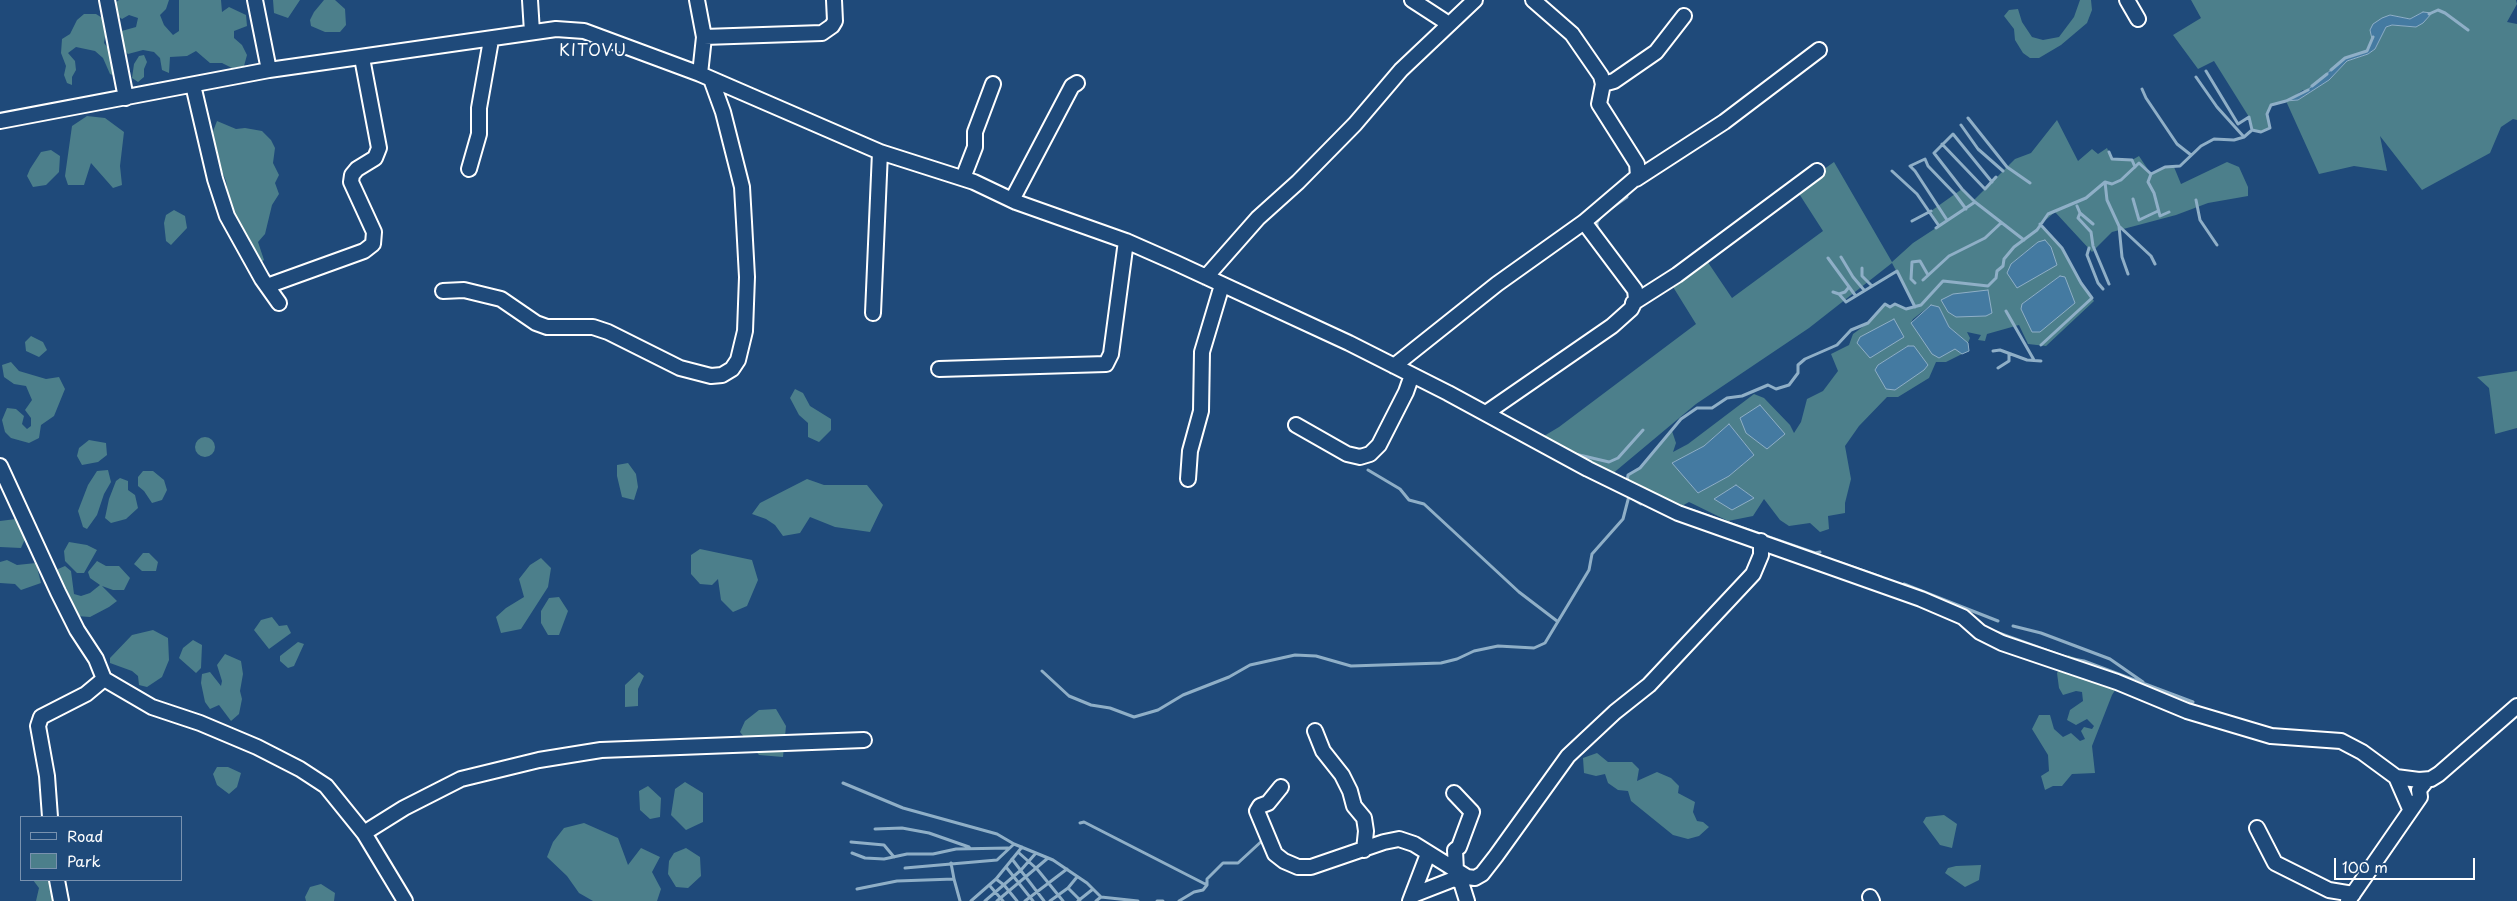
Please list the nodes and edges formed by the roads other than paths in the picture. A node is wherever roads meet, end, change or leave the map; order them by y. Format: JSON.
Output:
{"nodes":[{"id":1,"x":107,"y":0,"type":"edge"},
{"id":2,"x":255,"y":0,"type":"edge"},
{"id":3,"x":530,"y":0,"type":"edge"},
{"id":4,"x":697,"y":0,"type":"edge"},
{"id":5,"x":834,"y":0,"type":"edge"},
{"id":6,"x":1412,"y":0,"type":"edge"},
{"id":7,"x":1475,"y":0,"type":"edge"},
{"id":8,"x":1533,"y":0,"type":"edge"},
{"id":9,"x":2127,"y":0,"type":"edge"},
{"id":10,"x":1684,"y":16,"type":"dead end"},
{"id":11,"x":2138,"y":19,"type":"dead end"},
{"id":12,"x":1449,"y":24,"type":"junction"},
{"id":13,"x":532,"y":32,"type":"junction"},
{"id":14,"x":704,"y":37,"type":"junction"},
{"id":15,"x":491,"y":40,"type":"junction"},
{"id":16,"x":1819,"y":50,"type":"dead end"},
{"id":17,"x":362,"y":58,"type":"junction"},
{"id":18,"x":269,"y":70,"type":"junction"},
{"id":19,"x":706,"y":76,"type":"junction"},
{"id":20,"x":1077,"y":83,"type":"dead end"},
{"id":21,"x":993,"y":84,"type":"dead end"},
{"id":22,"x":1603,"y":84,"type":"junction"},
{"id":23,"x":193,"y":85,"type":"junction"},
{"id":24,"x":126,"y":98,"type":"junction"},
{"id":25,"x":0,"y":121,"type":"edge"},
{"id":26,"x":880,"y":152,"type":"junction"},
{"id":27,"x":1637,"y":164,"type":"junction"},
{"id":28,"x":468,"y":169,"type":"dead end"},
{"id":29,"x":1816,"y":171,"type":"dead end"},
{"id":30,"x":1649,"y":172,"type":"junction"},
{"id":31,"x":963,"y":178,"type":"junction"},
{"id":32,"x":1636,"y":179,"type":"junction"},
{"id":33,"x":1012,"y":200,"type":"junction"},
{"id":34,"x":1584,"y":222,"type":"junction"},
{"id":35,"x":1126,"y":242,"type":"junction"},
{"id":36,"x":1206,"y":277,"type":"junction"},
{"id":37,"x":1222,"y":285,"type":"junction"},
{"id":38,"x":267,"y":286,"type":"junction"},
{"id":39,"x":443,"y":291,"type":"dead end"},
{"id":40,"x":1638,"y":296,"type":"junction"},
{"id":41,"x":279,"y":303,"type":"dead end"},
{"id":42,"x":873,"y":313,"type":"dead end"},
{"id":43,"x":1394,"y":366,"type":"junction"},
{"id":44,"x":938,"y":370,"type":"dead end"},
{"id":45,"x":1412,"y":375,"type":"junction"},
{"id":46,"x":1486,"y":413,"type":"junction"},
{"id":47,"x":1296,"y":425,"type":"dead end"},
{"id":48,"x":0,"y":466,"type":"edge"},
{"id":49,"x":1188,"y":479,"type":"dead end"},
{"id":50,"x":4,"y":486,"type":"edge"},
{"id":51,"x":1761,"y":541,"type":"junction"},
{"id":52,"x":104,"y":679,"type":"junction"},
{"id":53,"x":2517,"y":706,"type":"edge"},
{"id":54,"x":1316,"y":731,"type":"dead end"},
{"id":55,"x":864,"y":740,"type":"dead end"},
{"id":56,"x":2396,"y":777,"type":"junction"},
{"id":57,"x":2427,"y":780,"type":"junction"},
{"id":58,"x":1281,"y":787,"type":"dead end"},
{"id":59,"x":1454,"y":793,"type":"dead end"},
{"id":60,"x":2410,"y":809,"type":"junction"},
{"id":61,"x":50,"y":816,"type":"edge"},
{"id":62,"x":2257,"y":828,"type":"dead end"},
{"id":63,"x":364,"y":833,"type":"junction"},
{"id":64,"x":1364,"y":850,"type":"junction"},
{"id":65,"x":1428,"y":854,"type":"junction"},
{"id":66,"x":1456,"y":874,"type":"junction"},
{"id":67,"x":1475,"y":878,"type":"junction"},
{"id":68,"x":57,"y":881,"type":"edge"},
{"id":69,"x":2350,"y":897,"type":"edge"},
{"id":70,"x":1412,"y":898,"type":"edge"},
{"id":71,"x":61,"y":901,"type":"edge"},
{"id":72,"x":405,"y":901,"type":"edge"},
{"id":73,"x":1468,"y":901,"type":"edge"}],
"edges":[{"from":1,"to":24,"type":"street"},
{"from":2,"to":18,"type":"street"},
{"from":3,"to":13,"type":"street"},
{"from":4,"to":14,"type":"street"},
{"from":5,"to":14,"type":"street"},
{"from":6,"to":12,"type":"street"},
{"from":7,"to":12,"type":"street"},
{"from":8,"to":22,"type":"street"},
{"from":9,"to":11,"type":"street"},
{"from":10,"to":22,"type":"street"},
{"from":12,"to":36,"type":"street"},
{"from":13,"to":15,"type":"street"},
{"from":13,"to":19,"type":"street"},
{"from":14,"to":19,"type":"street"},
{"from":15,"to":17,"type":"street"},
{"from":15,"to":28,"type":"street"},
{"from":16,"to":30,"type":"street"},
{"from":17,"to":18,"type":"street"},
{"from":17,"to":38,"type":"street"},
{"from":18,"to":23,"type":"street"},
{"from":19,"to":26,"type":"street"},
{"from":19,"to":39,"type":"street"},
{"from":20,"to":33,"type":"street"},
{"from":21,"to":31,"type":"street"},
{"from":22,"to":27,"type":"street"},
{"from":23,"to":24,"type":"street"},
{"from":23,"to":38,"type":"street"},
{"from":24,"to":25,"type":"street"},
{"from":26,"to":31,"type":"street"},
{"from":26,"to":42,"type":"street"},
{"from":27,"to":30,"type":"street"},
{"from":27,"to":32,"type":"street"},
{"from":29,"to":40,"type":"street"},
{"from":30,"to":32,"type":"street"},
{"from":31,"to":33,"type":"street"},
{"from":32,"to":34,"type":"street"},
{"from":33,"to":35,"type":"street"},
{"from":34,"to":40,"type":"street"},
{"from":34,"to":43,"type":"street"},
{"from":35,"to":36,"type":"street"},
{"from":35,"to":44,"type":"street"},
{"from":36,"to":37,"type":"street"},
{"from":37,"to":43,"type":"street"},
{"from":37,"to":49,"type":"street"},
{"from":38,"to":41,"type":"street"},
{"from":40,"to":46,"type":"street"},
{"from":43,"to":45,"type":"street"},
{"from":45,"to":46,"type":"street"},
{"from":45,"to":47,"type":"street"},
{"from":46,"to":51,"type":"street"},
{"from":48,"to":50,"type":"street"},
{"from":50,"to":52,"type":"street"},
{"from":51,"to":56,"type":"street"},
{"from":51,"to":67,"type":"street"},
{"from":52,"to":61,"type":"street"},
{"from":52,"to":63,"type":"street"},
{"from":53,"to":57,"type":"street"},
{"from":54,"to":64,"type":"street"},
{"from":55,"to":63,"type":"street"},
{"from":56,"to":57,"type":"street"},
{"from":56,"to":60,"type":"street"},
{"from":57,"to":60,"type":"street"},
{"from":58,"to":64,"type":"street"},
{"from":59,"to":66,"type":"street"},
{"from":60,"to":69,"type":"street"},
{"from":62,"to":69,"type":"street"},
{"from":63,"to":72,"type":"street"},
{"from":64,"to":65,"type":"street"},
{"from":65,"to":66,"type":"street"},
{"from":65,"to":70,"type":"street"},
{"from":66,"to":67,"type":"street"},
{"from":66,"to":70,"type":"street"},
{"from":66,"to":73,"type":"street"},
{"from":67,"to":73,"type":"street"},
{"from":68,"to":71,"type":"street"}]}
